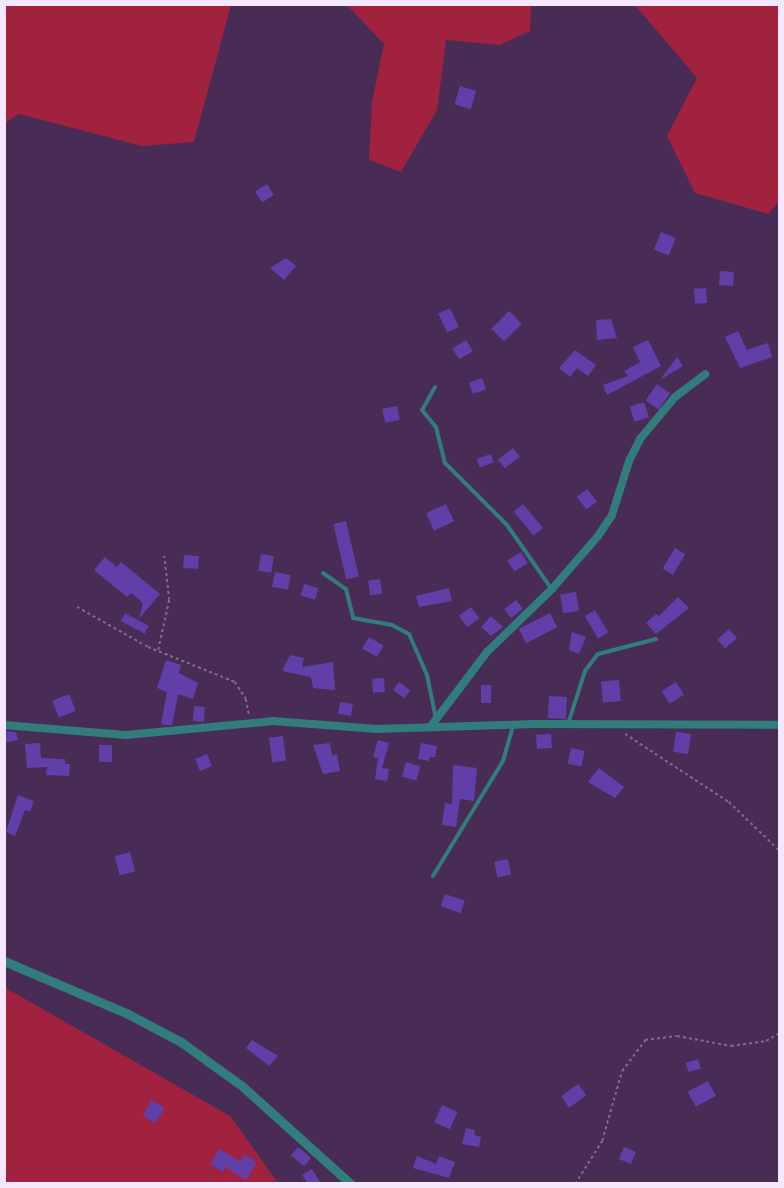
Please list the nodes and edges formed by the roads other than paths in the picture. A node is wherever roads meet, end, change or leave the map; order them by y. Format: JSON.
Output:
{"nodes":[{"id":1,"x":705,"y":374,"type":"dead end"},
{"id":2,"x":435,"y":387,"type":"dead end"},
{"id":3,"x":324,"y":573,"type":"dead end"},
{"id":4,"x":552,"y":589,"type":"junction"},
{"id":5,"x":656,"y":639,"type":"dead end"},
{"id":6,"x":434,"y":723,"type":"junction"},
{"id":7,"x":4,"y":724,"type":"edge"},
{"id":8,"x":513,"y":724,"type":"junction"},
{"id":9,"x":568,"y":724,"type":"junction"},
{"id":10,"x":780,"y":726,"type":"edge"},
{"id":11,"x":433,"y":876,"type":"dead end"},
{"id":12,"x":4,"y":961,"type":"edge"},
{"id":13,"x":351,"y":1184,"type":"edge"}],
"edges":[{"from":1,"to":4,"type":"street"},
{"from":2,"to":4,"type":"lane"},
{"from":3,"to":6,"type":"lane"},
{"from":4,"to":6,"type":"street"},
{"from":5,"to":9,"type":"lane"},
{"from":6,"to":7,"type":"street"},
{"from":6,"to":8,"type":"street"},
{"from":8,"to":9,"type":"street"},
{"from":8,"to":11,"type":"lane"},
{"from":9,"to":10,"type":"street"},
{"from":12,"to":13,"type":"street"}]}
